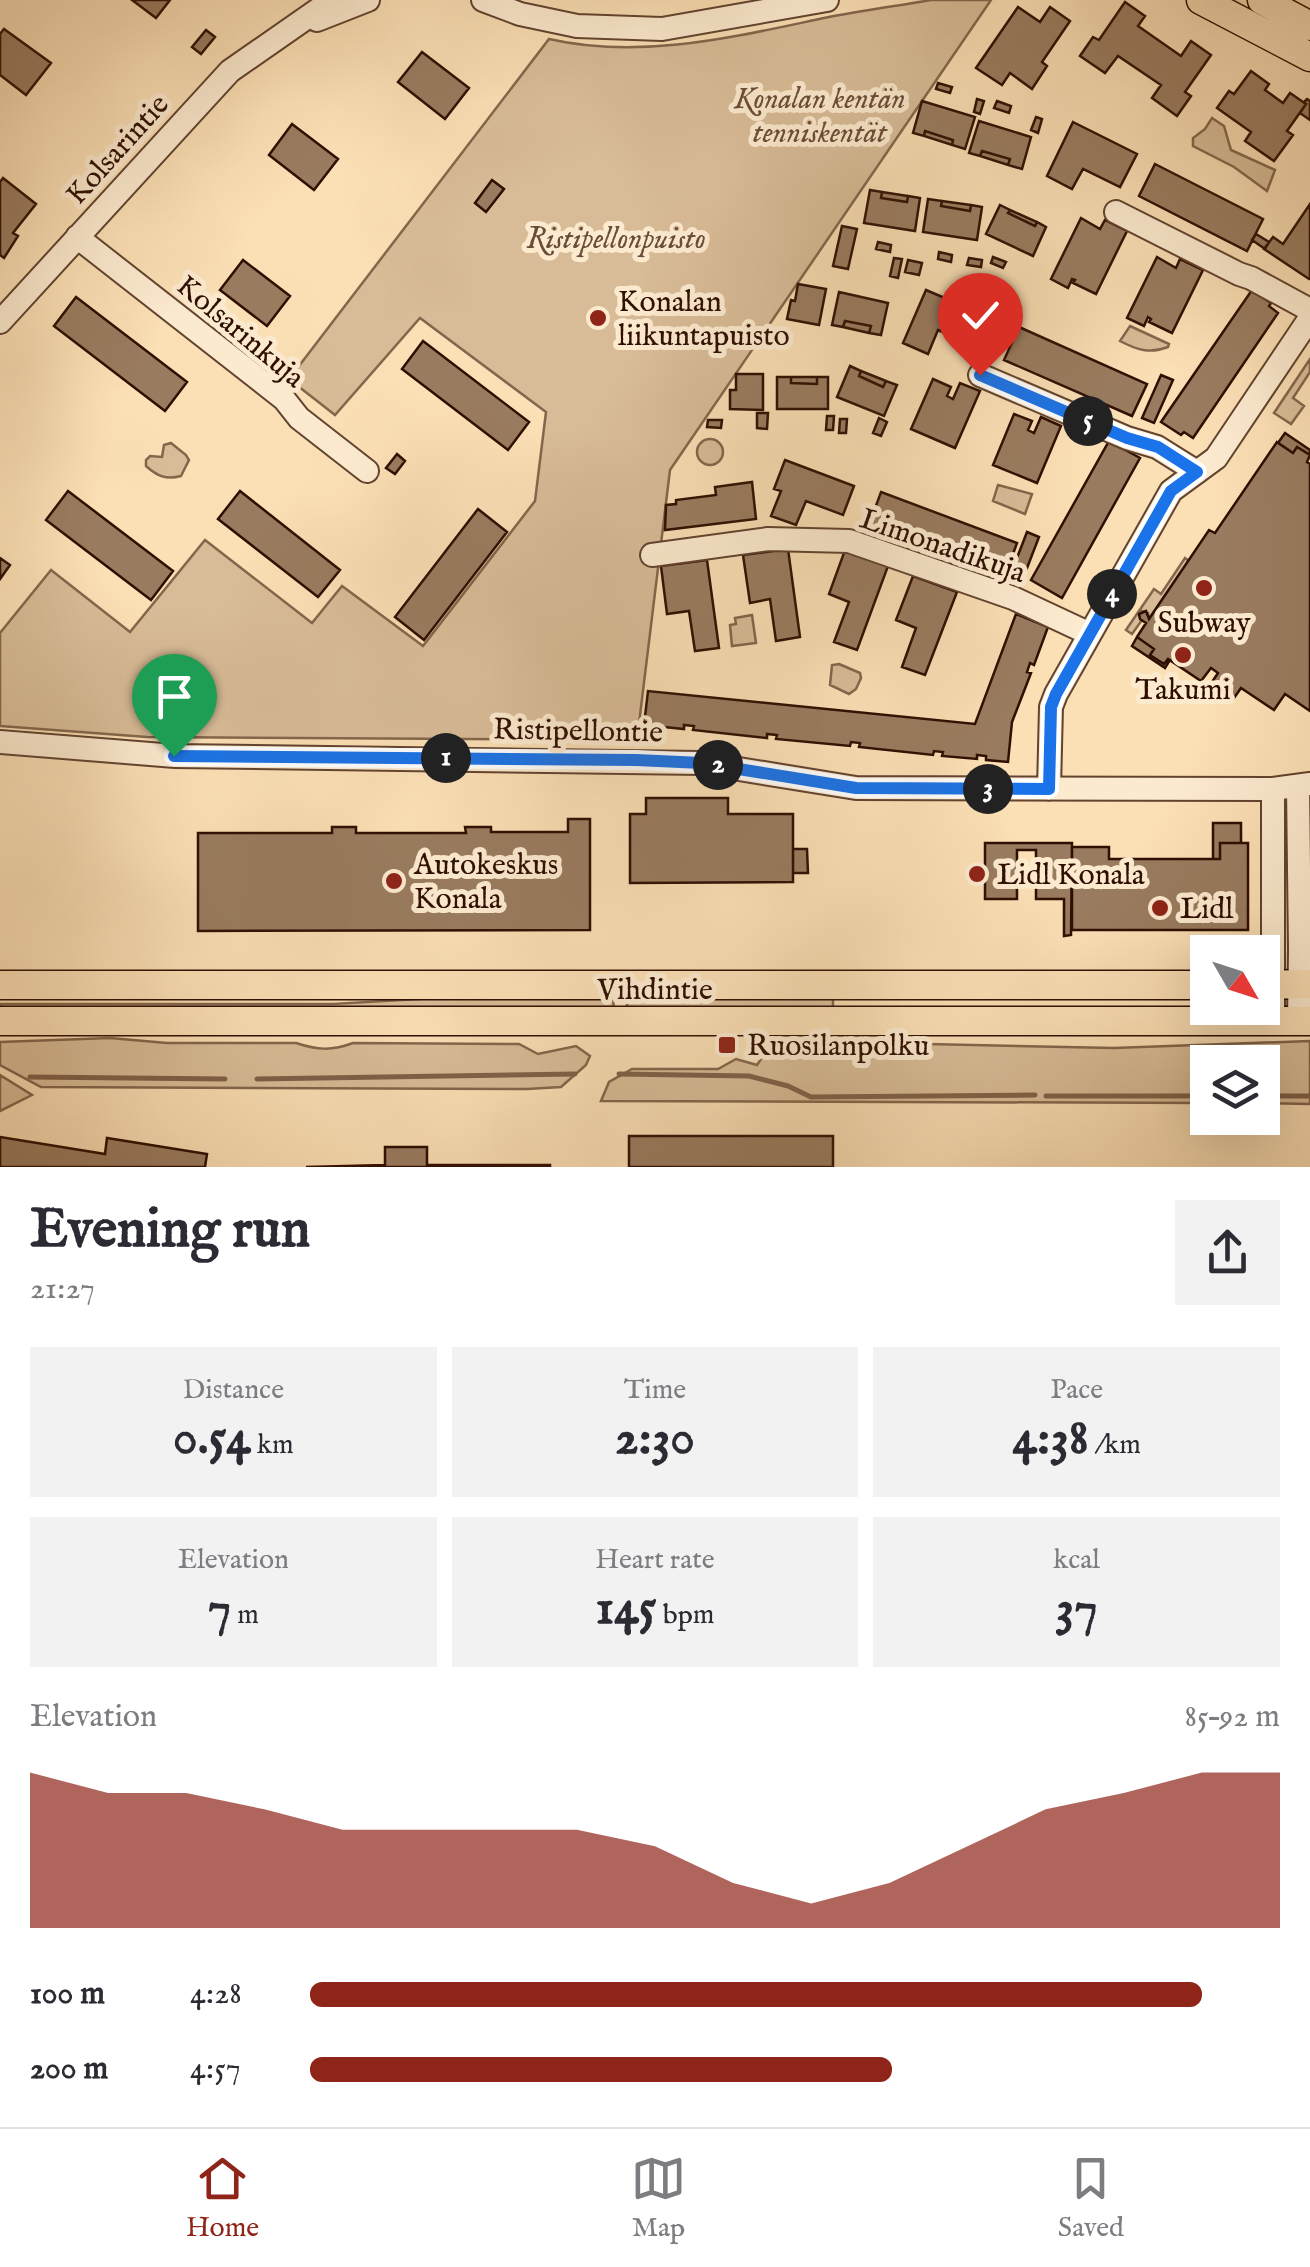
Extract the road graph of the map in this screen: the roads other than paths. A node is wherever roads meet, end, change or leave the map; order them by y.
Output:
1 (332, 0) edge
2 (368, 0) edge
3 (483, 0) edge
4 (827, 0) edge
5 (1201, 0) edge
6 (1262, 0) edge
7 (1301, 26) edge
8 (290, 31) junction
9 (1310, 57) edge
10 (1116, 212) dead end
11 (77, 237) junction
12 (1310, 314) edge
13 (0, 322) edge
14 (980, 375) dead end
15 (367, 472) dead end
16 (1197, 472) junction
17 (652, 555) dead end
18 (1090, 634) junction
19 (0, 742) edge
20 (1304, 785) edge
21 (1049, 789) junction
22 (1273, 789) junction
23 (1190, 984) edge
24 (1286, 984) edge
25 (0, 985) edge
26 (0, 1021) edge
27 (1294, 1021) edge

1 - 8 street, Kolsarintie
2 - 8 street, Kolsarintie
3 - 4 street
5 - 7 main road
6 - 7 main road
7 - 9 main road
8 - 11 street, Kolsarintie
10 - 12 street
11 - 13 street, Kolsarintie
11 - 15 street, Kolsarinkuja
12 - 16 street
14 - 16 street
16 - 18 street
17 - 18 street, Limonadikuja
18 - 21 street
19 - 21 street, Ristipellontie
20 - 22 street, Ristipellontie
20 - 24 street, Ristipellontie
21 - 22 street, Ristipellontie
22 - 24 street, Ristipellontie
23 - 25 main road, Vihdintie
24 - 27 street, Ristipellontie
26 - 27 main road, Vihdintie

